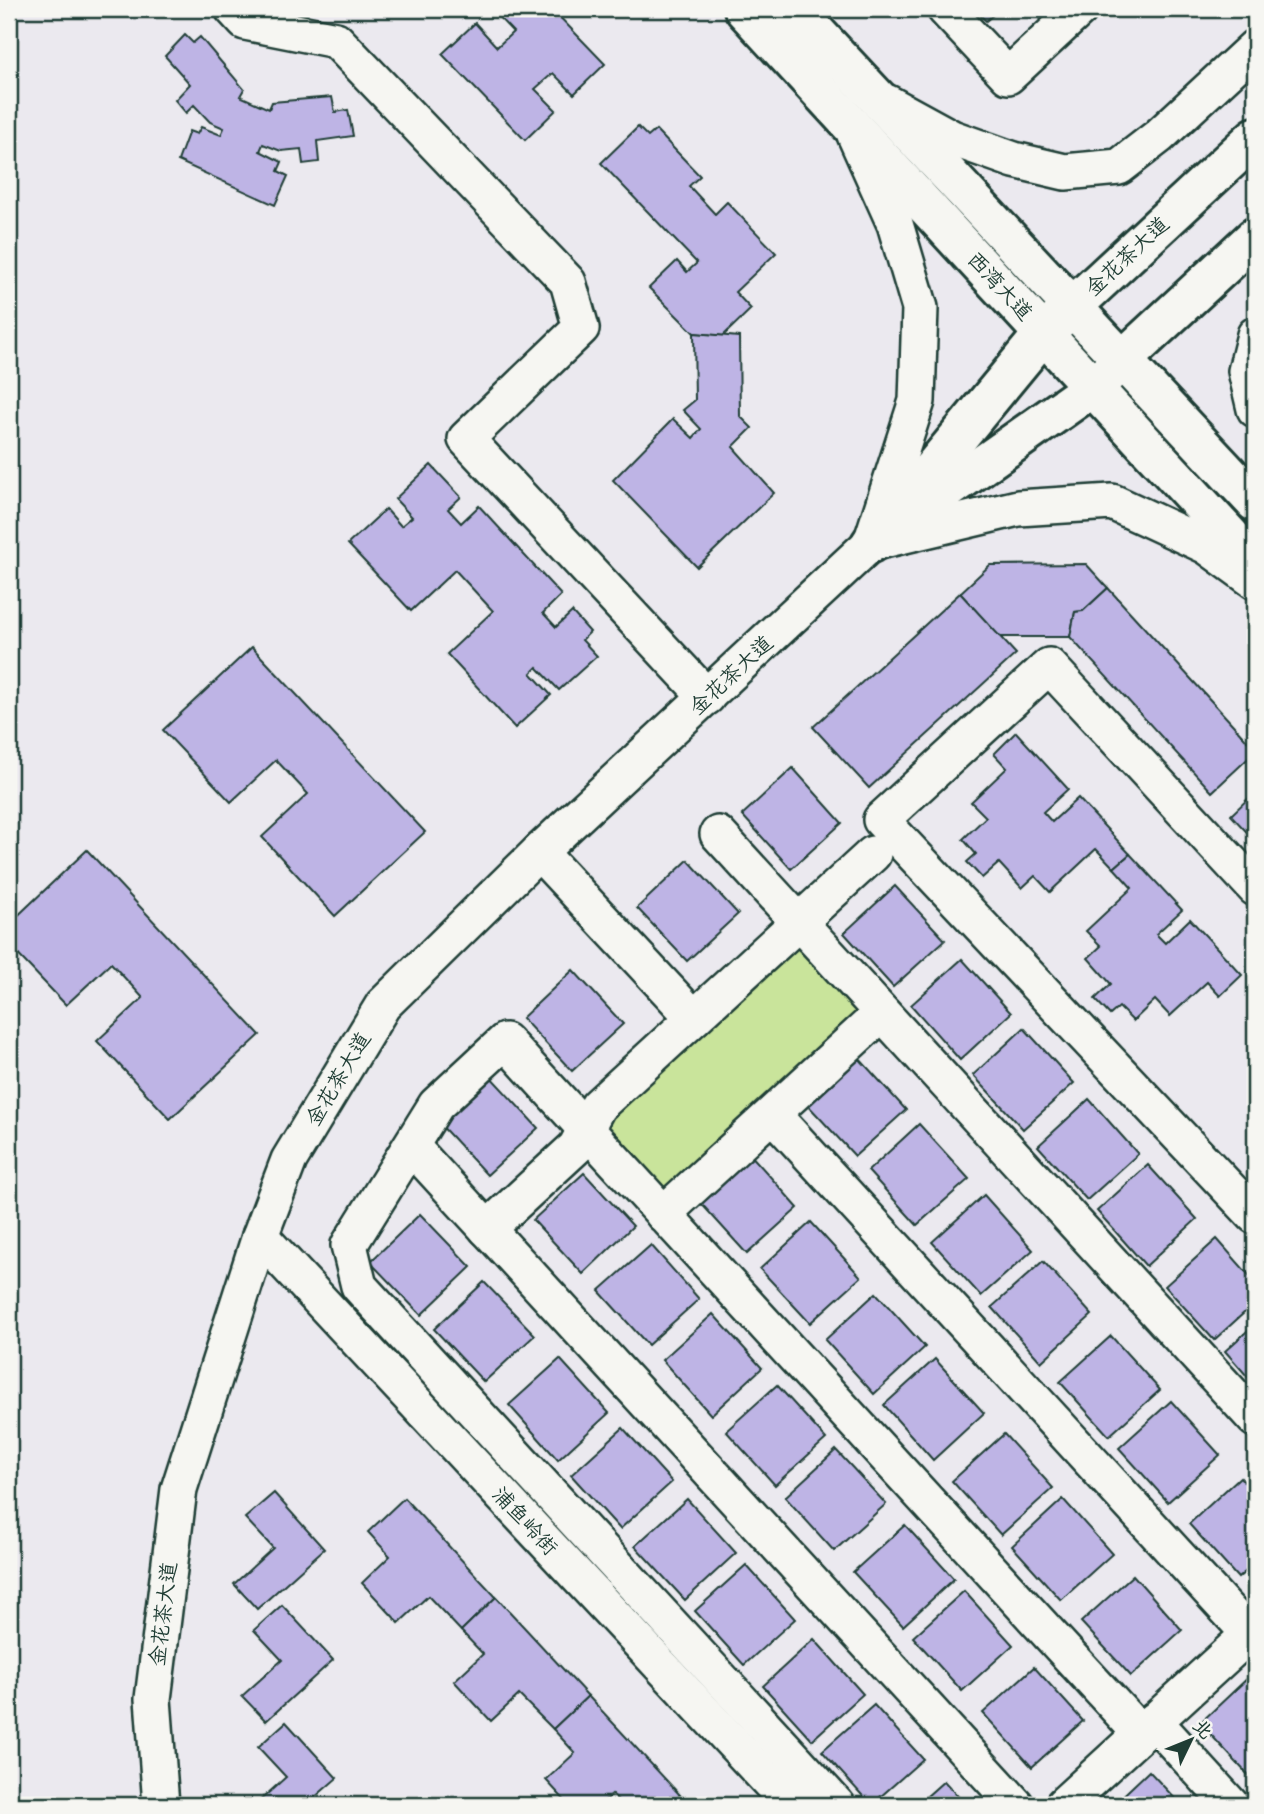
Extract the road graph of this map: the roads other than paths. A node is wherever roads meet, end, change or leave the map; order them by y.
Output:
1 (233, 9) edge
2 (744, 9) edge
3 (794, 9) edge
4 (946, 9) edge
5 (1080, 9) edge
6 (1255, 47) edge
7 (863, 110) junction
8 (1255, 136) edge
9 (1255, 237) edge
10 (1072, 307) junction
11 (1044, 333) junction
12 (1255, 335) edge
13 (1122, 360) junction
14 (1093, 387) junction
15 (1255, 409) edge
16 (1255, 502) edge
17 (871, 543) junction
18 (1255, 563) edge
19 (1255, 581) edge
20 (707, 697) junction
21 (718, 834) dead end
22 (539, 852) junction
23 (873, 854) dead end
24 (1255, 888) edge
25 (799, 922) junction
26 (882, 1013) junction
27 (694, 1018) junction
28 (773, 1115) junction
29 (587, 1129) junction
30 (412, 1147) junction
31 (663, 1214) junction
32 (1255, 1216) edge
33 (487, 1229) junction
34 (260, 1236) junction
35 (1255, 1419) edge
36 (1253, 1634) edge
37 (1148, 1728) junction
38 (161, 1805) edge
39 (791, 1805) edge
40 (837, 1805) edge
41 (1016, 1805) edge
42 (1063, 1805) edge
43 (1231, 1805) edge

1 - 20 street
2 - 7 main road, 西湾大道
3 - 7 main road, 西湾大道
4 - 5 street
6 - 7 street
7 - 10 main road, 西湾大道
7 - 11 main road, 西湾大道
7 - 17 street
8 - 10 main road, 金花茶大道
9 - 13 main road, 金花茶大道
10 - 11 main road, 金花茶大道
10 - 13 main road, 西湾大道
11 - 14 main road, 西湾大道
11 - 17 main road, 金花茶大道
12 - 15 street
13 - 14 main road, 金花茶大道
13 - 16 main road, 西湾大道
14 - 17 main road, 金花茶大道
14 - 18 main road, 西湾大道
17 - 19 street
17 - 20 street, 金花茶大道
20 - 22 street, 金花茶大道
21 - 25 street
22 - 27 street
22 - 34 street, 金花茶大道
23 - 25 street
24 - 32 street
25 - 26 street
25 - 27 street
26 - 28 street
26 - 35 street
27 - 29 street
28 - 31 street
28 - 36 street
29 - 30 street
29 - 31 street
29 - 33 street
30 - 33 street
30 - 40 street
31 - 37 street
33 - 41 street
34 - 38 street, 金花茶大道
34 - 39 street, 浦鱼岭街
36 - 37 street
37 - 42 street
37 - 43 street

